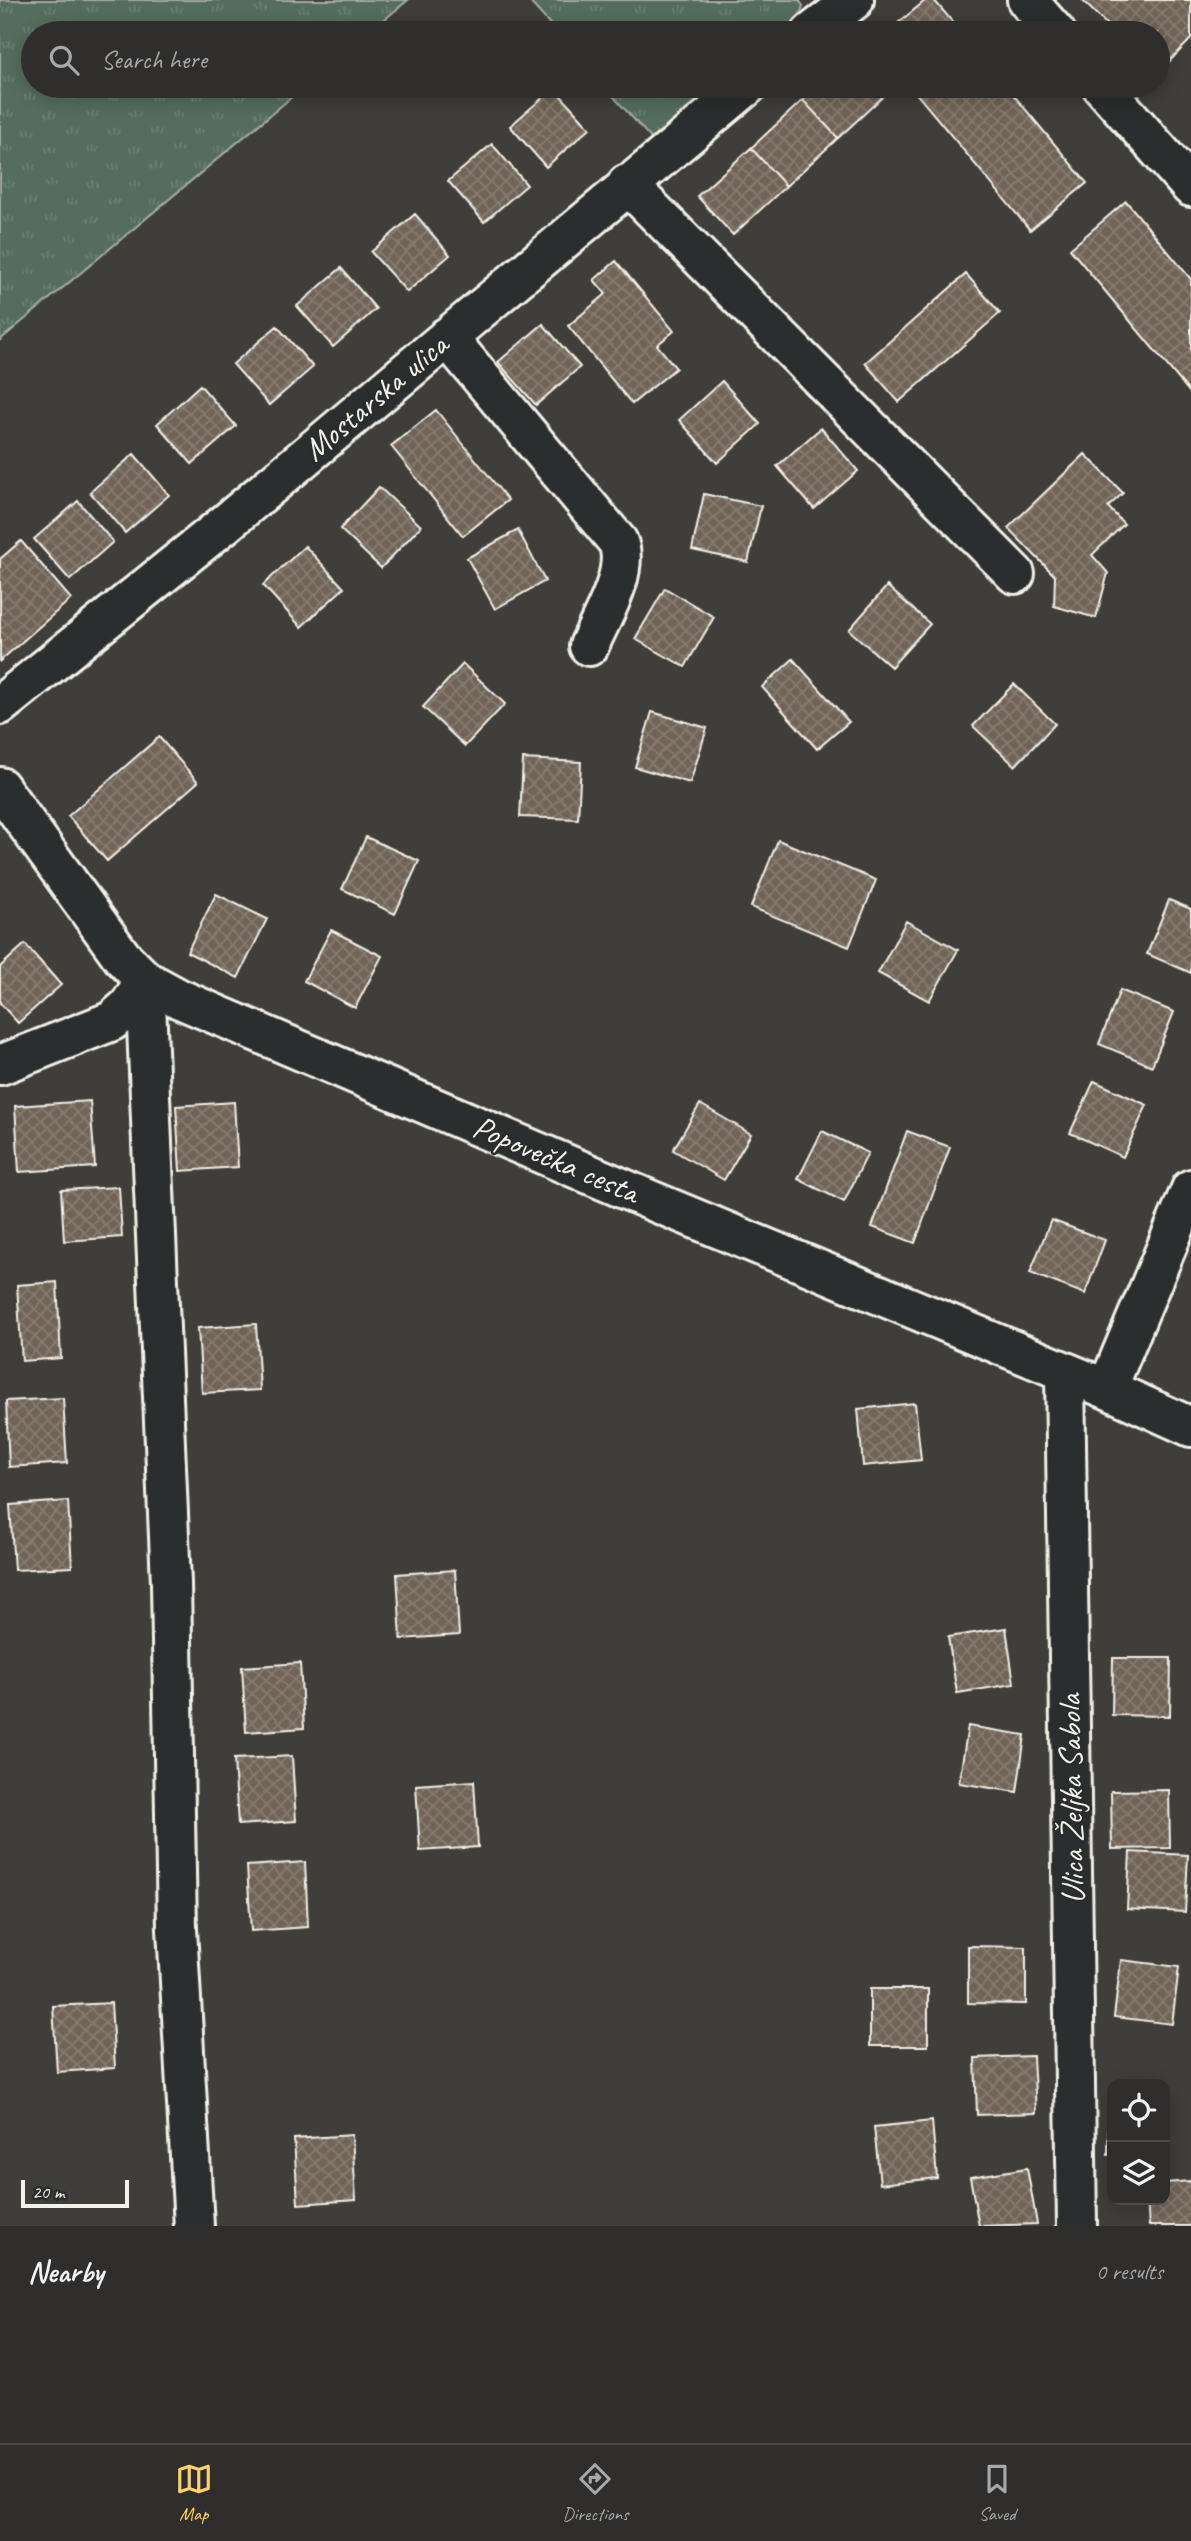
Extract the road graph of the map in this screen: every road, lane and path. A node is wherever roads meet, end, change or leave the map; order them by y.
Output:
1 (1027, 0) edge
2 (1045, 21) edge
3 (732, 98) edge
4 (1113, 98) edge
5 (628, 184) junction
6 (1191, 187) edge
7 (447, 337) junction
8 (1015, 574) dead end
9 (589, 646) dead end
10 (0, 705) edge
11 (0, 787) edge
12 (145, 980) junction
13 (0, 1065) edge
14 (1191, 1189) edge
15 (1065, 1373) junction
16 (1107, 1390) junction
17 (1191, 1427) edge
18 (194, 2226) edge
19 (1077, 2226) edge

1 - 2 street
3 - 5 street, Mostarska ulica
4 - 6 street
5 - 7 street, Mostarska ulica
5 - 8 street
7 - 9 street
7 - 10 street, Mostarska ulica
11 - 12 street, Popovečka cesta
12 - 13 street
12 - 15 street, Popovečka cesta
12 - 18 street
14 - 16 street
15 - 16 street, Popovečka cesta
15 - 19 street, Ulica Željka Sabola
16 - 17 street, Popovečka cesta

